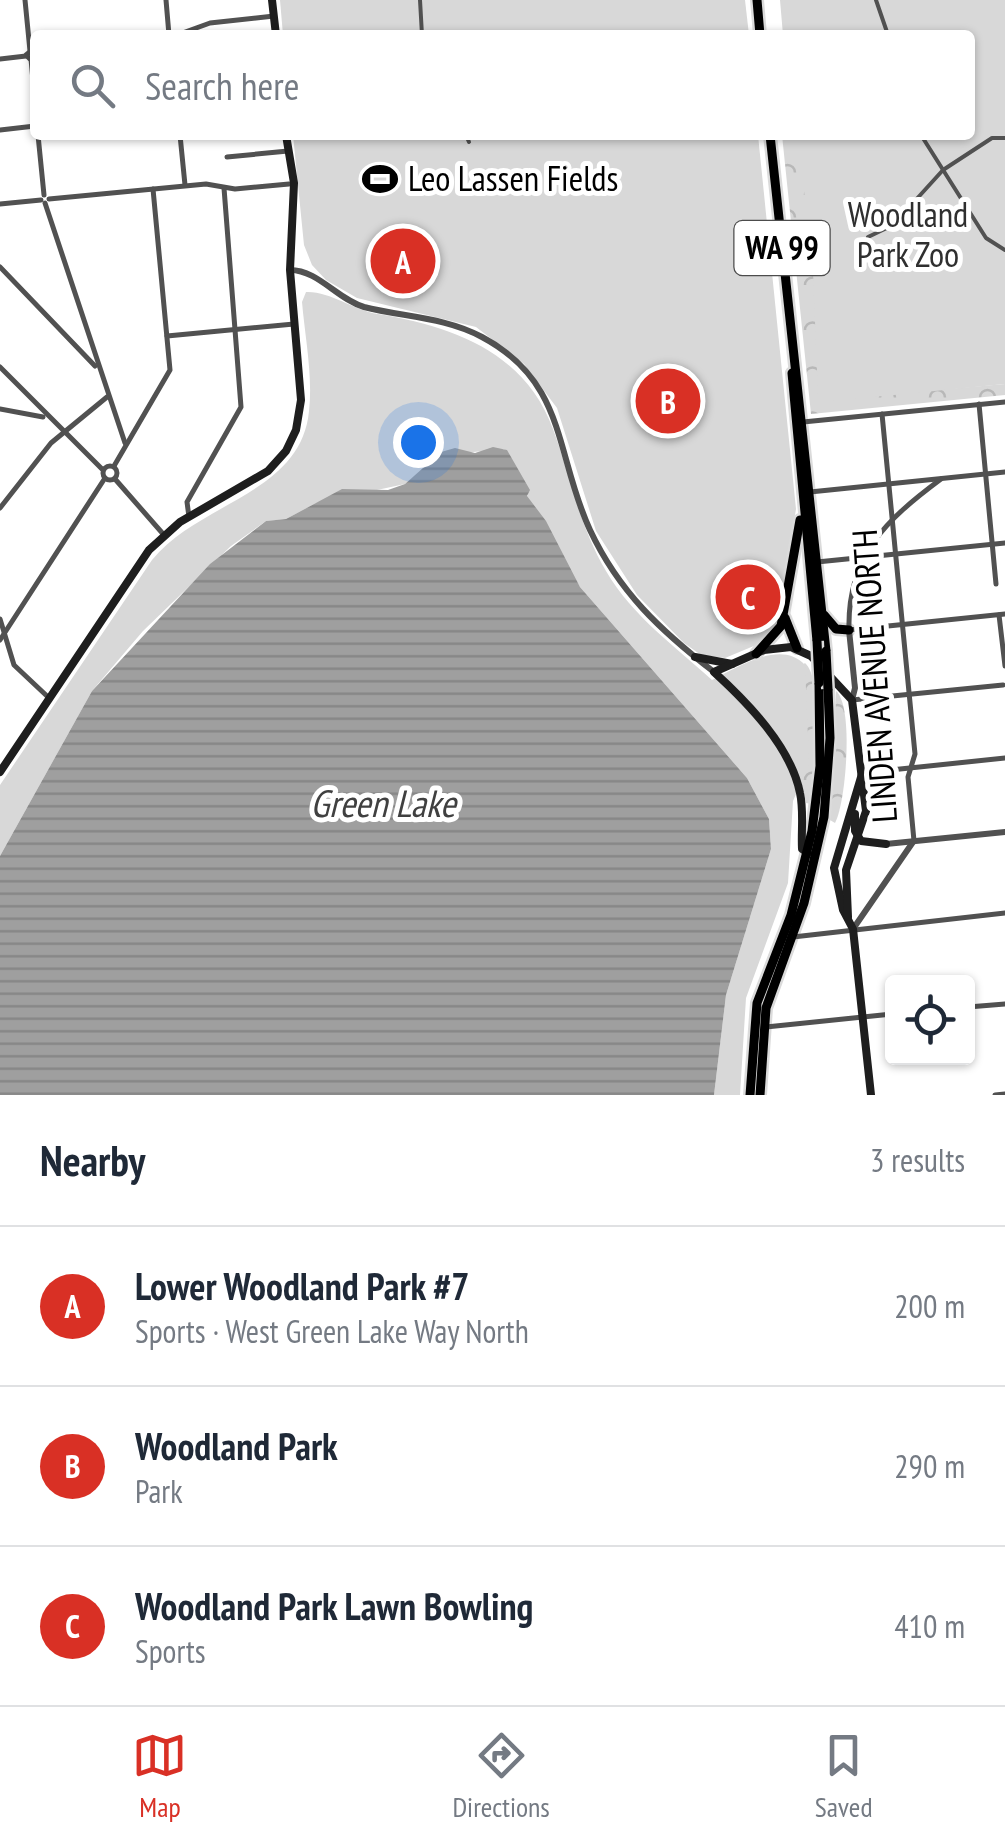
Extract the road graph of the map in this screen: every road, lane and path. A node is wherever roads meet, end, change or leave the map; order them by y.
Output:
1 (25, 0) edge
2 (166, 0) edge
3 (272, 0) edge
4 (420, 0) edge
5 (757, 0) edge
6 (876, 0) edge
7 (274, 16) junction
8 (169, 30) edge
9 (191, 30) edge
10 (275, 30) edge
11 (422, 30) edge
12 (760, 30) edge
13 (886, 30) edge
14 (29, 55) junction
15 (0, 58) edge
16 (30, 63) edge
17 (30, 127) edge
18 (0, 130) edge
19 (1005, 138) edge
20 (39, 140) edge
21 (180, 140) edge
22 (287, 140) edge
23 (771, 140) edge
24 (924, 140) edge
25 (288, 151) junction
26 (227, 157) dead end
27 (943, 170) junction
28 (290, 179) junction
29 (185, 186) junction
30 (224, 188) junction
31 (153, 189) junction
32 (45, 199) junction
33 (0, 204) edge
34 (868, 237) dead end
35 (1005, 250) edge
36 (0, 267) edge
37 (290, 270) junction
38 (294, 324) junction
39 (237, 329) junction
40 (167, 336) junction
41 (793, 360) junction
42 (0, 367) edge
43 (97, 368) junction
44 (107, 397) junction
45 (1005, 402) edge
46 (979, 404) junction
47 (0, 409) edge
48 (882, 414) junction
49 (46, 417) junction
50 (803, 422) junction
51 (64, 430) junction
52 (125, 443) junction
53 (114, 466) junction
54 (104, 470) junction
55 (1005, 472) edge
56 (986, 474) junction
57 (105, 478) junction
58 (115, 479) junction
59 (941, 479) junction
60 (889, 484) junction
61 (810, 492) junction
62 (802, 502) junction
63 (0, 508) edge
64 (892, 516) junction
65 (189, 517) junction
66 (164, 535) junction
67 (1005, 543) edge
68 (992, 544) junction
69 (896, 554) junction
70 (864, 558) junction
71 (818, 562) junction
72 (996, 584) dead end
73 (822, 612) junction
74 (1002, 614) edge
75 (784, 615) junction
76 (0, 619) edge
77 (902, 625) junction
78 (849, 630) junction
79 (2, 638) edge
80 (797, 648) junction
81 (756, 654) junction
82 (695, 657) junction
83 (736, 664) junction
84 (1005, 666) edge
85 (714, 672) junction
86 (1004, 684) edge
87 (824, 686) junction
88 (909, 695) junction
89 (48, 697) junction
90 (852, 700) junction
91 (1005, 758) edge
92 (911, 768) junction
93 (0, 772) edge
94 (862, 773) junction
95 (857, 800) junction
96 (866, 810) junction
97 (1005, 832) edge
98 (858, 838) junction
99 (914, 841) junction
100 (886, 844) junction
101 (808, 853) junction
102 (846, 875) junction
103 (835, 878) junction
104 (1005, 913) edge
105 (848, 916) junction
106 (853, 929) junction
107 (793, 937) junction
108 (1005, 1004) edge
109 (975, 1006) edge
110 (885, 1015) edge
111 (862, 1017) junction
112 (762, 1027) junction
113 (1005, 1094) edge
114 (750, 1095) edge
115 (760, 1095) edge
116 (871, 1095) edge
117 (995, 1095) edge

1 - 14 street
2 - 8 street
3 - 7 main road
4 - 11 street
5 - 12 highway
6 - 13 street
7 - 9 street
7 - 10 main road
14 - 15 street
14 - 16 street
17 - 18 street
19 - 27 street
20 - 32 street
21 - 29 street
22 - 25 main road
23 - 41 highway, WA 99
24 - 27 street
25 - 26 street
25 - 28 main road
27 - 34 street
27 - 35 street
28 - 30 street
28 - 37 main road
29 - 30 street
29 - 31 street
30 - 39 street
31 - 32 street
31 - 40 street
32 - 33 street
32 - 43 street
36 - 43 street
37 - 38 main road
37 - 82 street
38 - 39 street
38 - 65 main road
39 - 40 street
39 - 65 street
40 - 52 street
41 - 50 highway, WA 99
41 - 62 highway, WA 99
42 - 49 street
43 - 44 street
44 - 51 street
44 - 52 street
45 - 46 street
46 - 48 street
46 - 56 street
47 - 49 street
48 - 50 street
48 - 60 street, LINDEN AVENUE NORTH
49 - 51 street
50 - 61 highway, WA 99
51 - 54 street
51 - 63 street
52 - 53 street
53 - 54 street
53 - 58 street
54 - 57 street
55 - 56 street
56 - 59 street
56 - 68 street
57 - 58 street
57 - 79 street
58 - 66 street
59 - 60 street
59 - 64 street
60 - 61 street
60 - 64 street, LINDEN AVENUE NORTH
61 - 71 highway, WA 99
62 - 75 highway
62 - 87 highway, WA 99, bridge
64 - 69 street, LINDEN AVENUE NORTH
64 - 70 street
65 - 66 main road
66 - 89 main road
67 - 68 street
68 - 69 street
68 - 72 street
69 - 70 street
69 - 77 street, LINDEN AVENUE NORTH
70 - 71 street
70 - 78 street
71 - 73 highway, WA 99
73 - 78 highway
73 - 87 highway, WA 99, bridge
74 - 77 street
74 - 84 street
75 - 80 highway
75 - 81 highway
76 - 79 street
77 - 78 street
77 - 88 street, LINDEN AVENUE NORTH
78 - 90 street
79 - 89 street
80 - 81 main road
80 - 90 main road
81 - 83 main road
82 - 83 main road
82 - 85 street
83 - 85 main road
85 - 101 main road
86 - 88 street
87 - 101 highway, WA 99
87 - 107 highway, WA 99
88 - 90 street
88 - 92 street, LINDEN AVENUE NORTH
89 - 93 main road
90 - 94 main road
91 - 92 street
92 - 94 street
92 - 99 street, LINDEN AVENUE NORTH
94 - 95 main road
94 - 96 main road
95 - 98 main road
95 - 103 main road
96 - 98 main road
96 - 100 main road
97 - 99 street
98 - 100 main road
98 - 102 main road
99 - 100 street
99 - 106 street, LINDEN AVENUE NORTH
101 - 114 highway, WA 99
102 - 103 main road
102 - 105 main road
103 - 105 main road
104 - 106 street
105 - 106 main road
106 - 107 street
106 - 111 main road
107 - 112 highway, WA 99
108 - 109 street
110 - 111 street
111 - 112 street
111 - 116 main road
112 - 115 highway, WA 99
113 - 117 street

